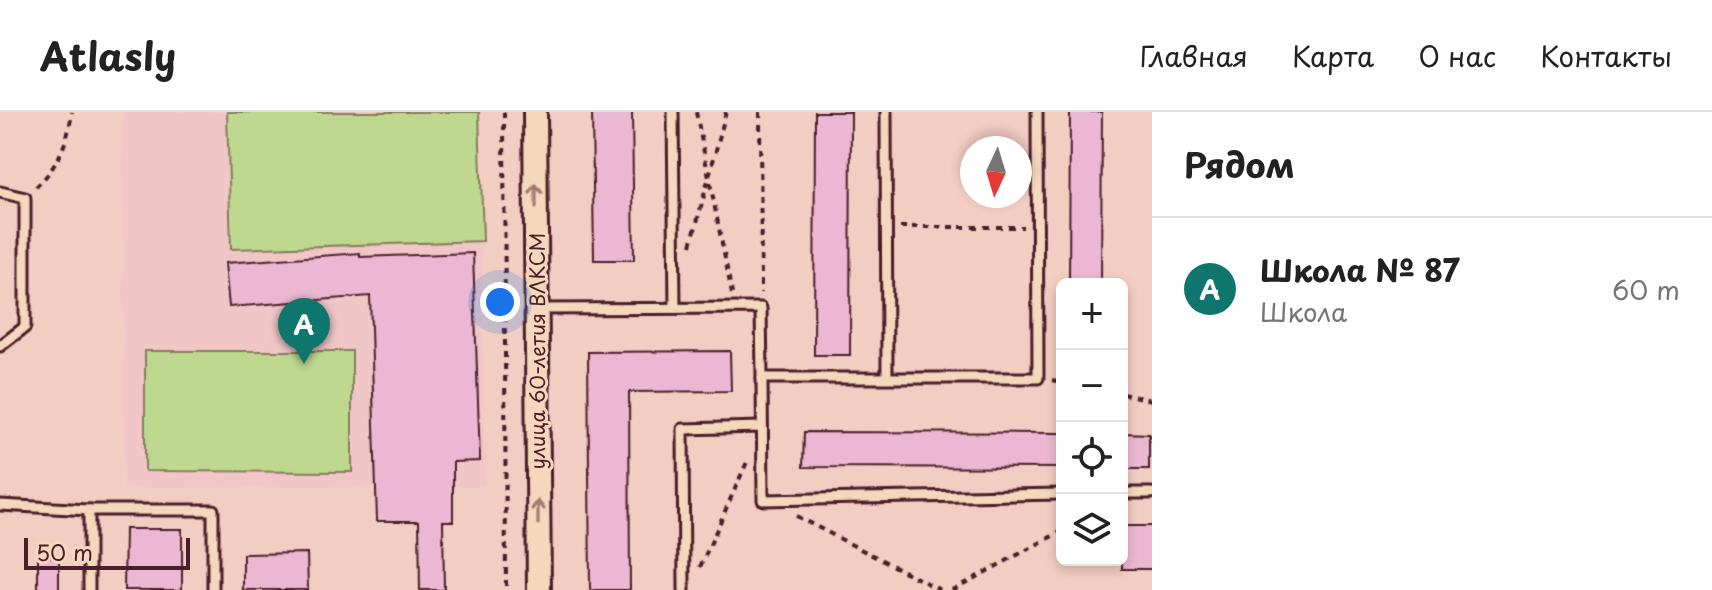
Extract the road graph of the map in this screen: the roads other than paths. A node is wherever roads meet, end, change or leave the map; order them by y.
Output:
1 (535, 112) edge
2 (673, 112) edge
3 (886, 112) edge
4 (1037, 112) edge
5 (0, 192) edge
6 (675, 308) junction
7 (537, 309) junction
8 (0, 346) edge
9 (887, 377) junction
10 (762, 378) junction
11 (762, 427) junction
12 (1128, 493) edge
13 (1152, 493) edge
14 (1056, 494) edge
15 (0, 505) edge
16 (89, 510) junction
17 (89, 590) edge
18 (213, 590) edge
19 (539, 590) edge
20 (684, 590) edge

7 -> 1 street, улица 60-летия ВЛКСМ
2 - 6 lane
3 - 9 lane
4 - 9 lane
5 - 8 lane
6 - 7 lane
6 - 10 lane
19 -> 7 street, улица 60-летия ВЛКСМ
9 - 10 lane
10 - 11 lane
11 - 14 lane
11 - 20 lane
12 - 13 lane
15 - 16 lane
16 - 17 lane
16 - 18 lane

